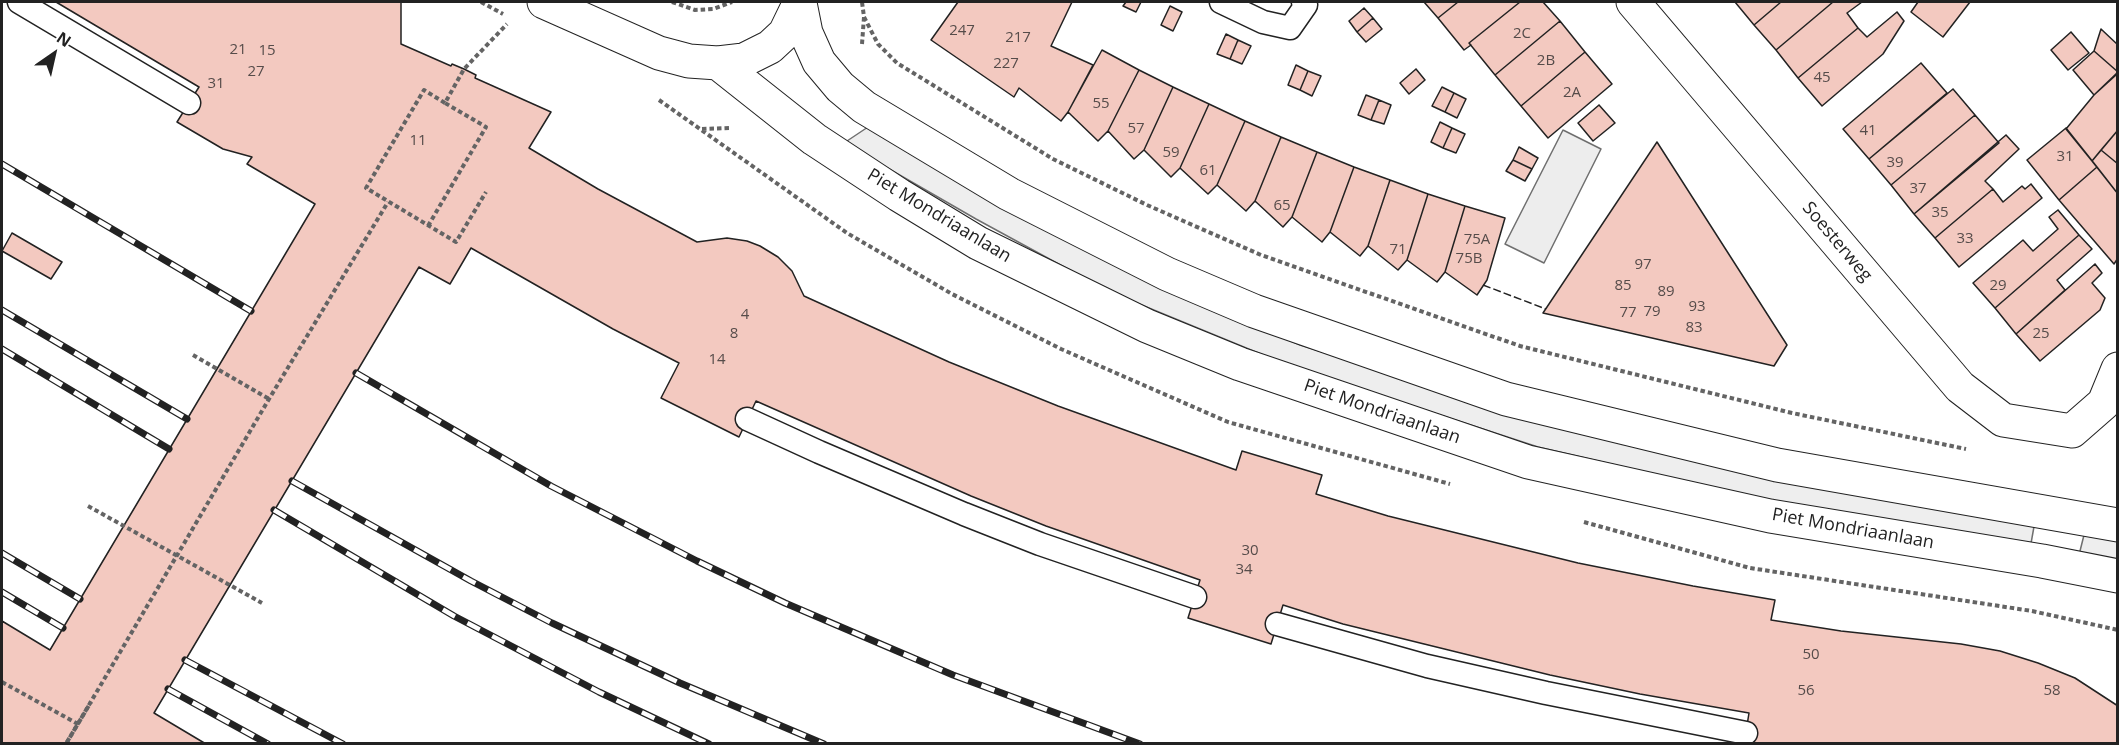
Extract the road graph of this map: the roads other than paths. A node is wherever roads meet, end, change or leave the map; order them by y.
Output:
1 (18, 2) edge
2 (544, 2) edge
3 (800, 2) edge
4 (1221, 2) edge
5 (1303, 2) edge
6 (1633, 2) edge
7 (718, 63) junction
8 (189, 103) dead end
9 (2118, 369) edge
10 (747, 419) dead end
11 (2118, 525) edge
12 (2118, 576) edge
13 (1195, 597) dead end
14 (1277, 624) dead end
15 (1746, 733) dead end

1 - 8 lane
2 - 7 street
3 - 7 street
3 - 11 street
4 - 5 lane
6 - 9 street, Soesterweg
7 - 12 street, Piet Mondriaanlaan
10 - 13 lane
14 - 15 lane

